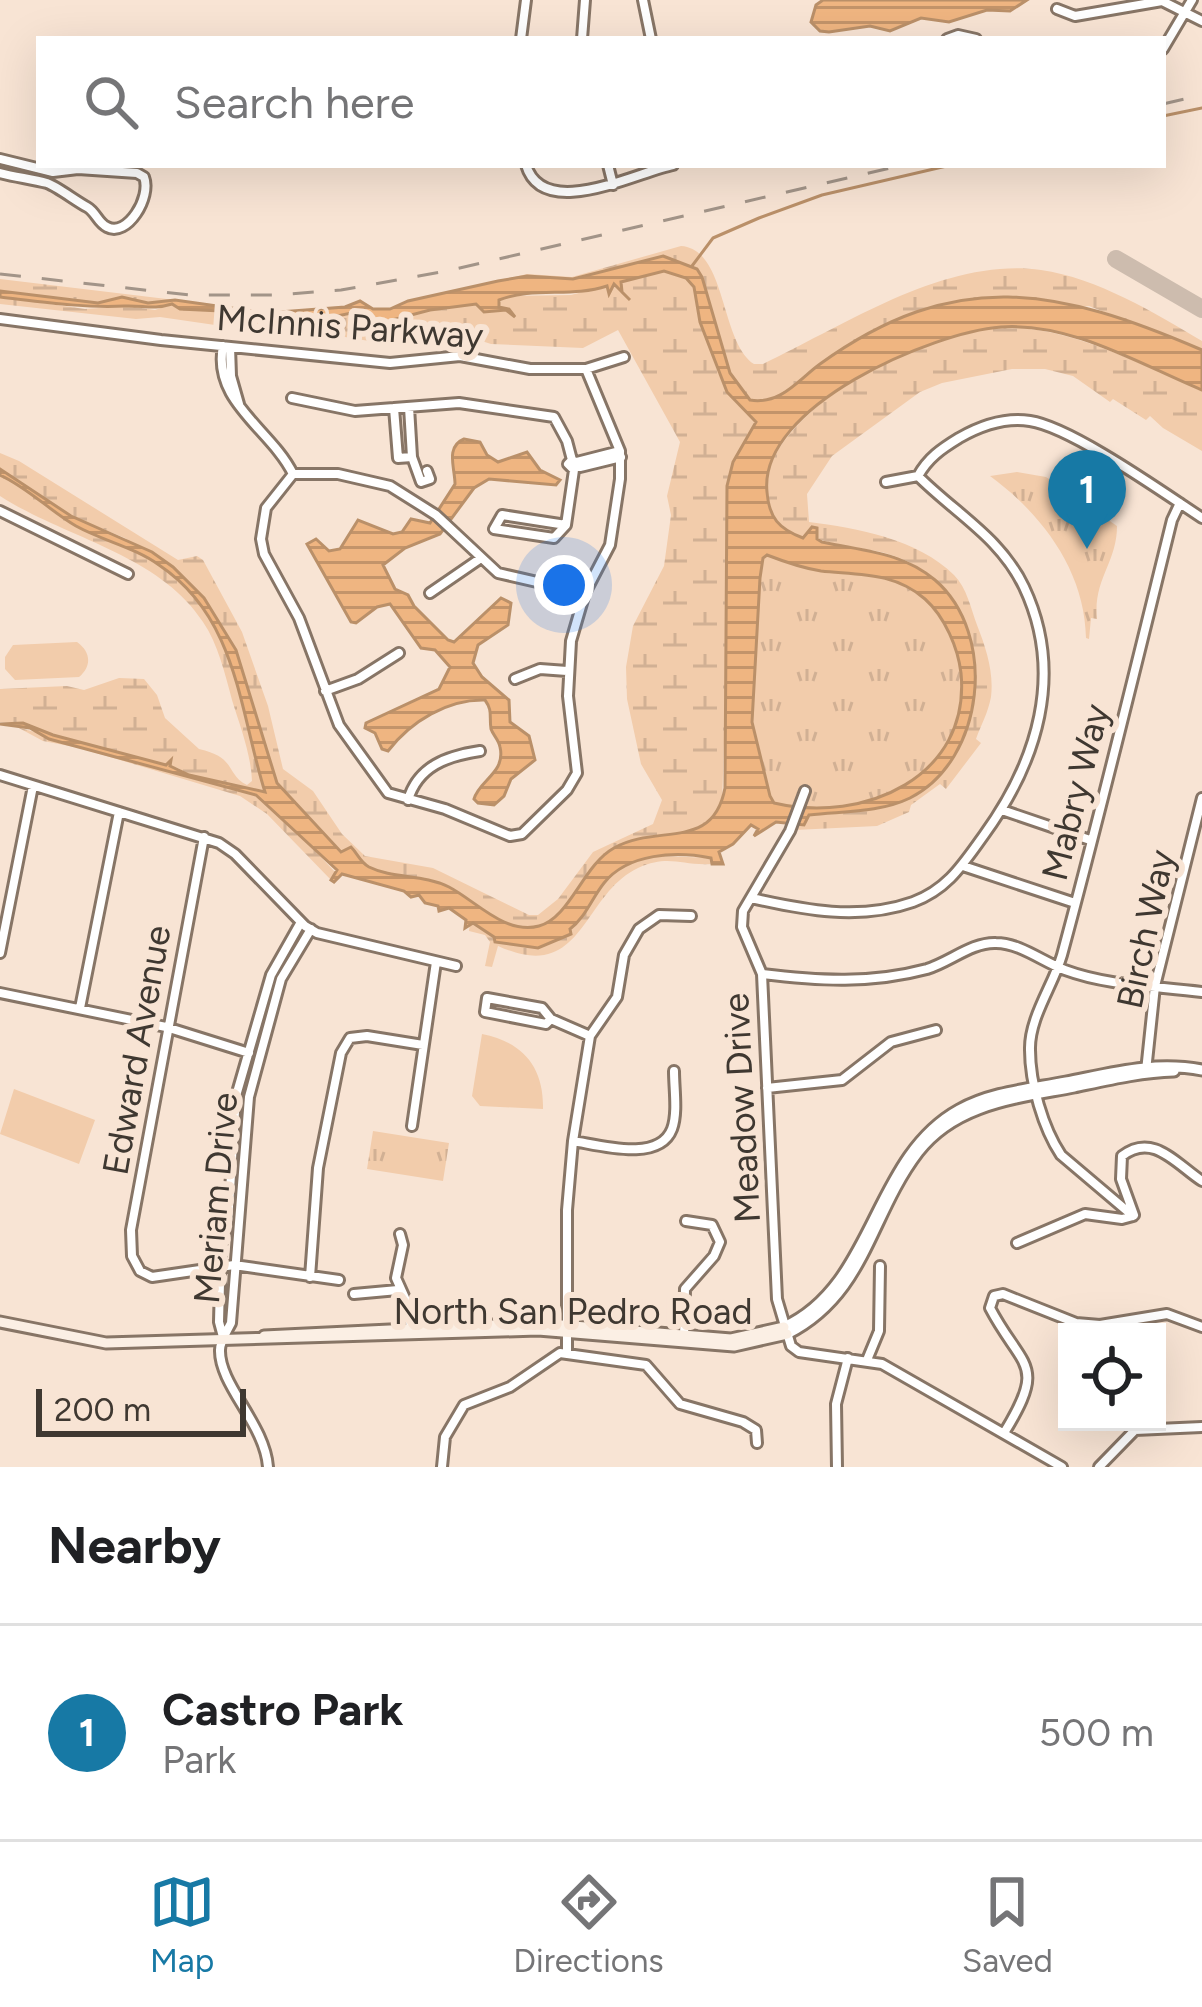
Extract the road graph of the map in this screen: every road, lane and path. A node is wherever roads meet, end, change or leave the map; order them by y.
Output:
1 (526, 0) edge
2 (585, 0) edge
3 (643, 0) edge
4 (1192, 0) edge
5 (1139, 1) edge
6 (1057, 9) dead end
7 (1185, 12) junction
8 (1202, 21) edge
9 (521, 36) edge
10 (582, 36) edge
11 (650, 36) edge
12 (1166, 44) edge
13 (0, 159) edge
14 (36, 168) edge
15 (37, 168) edge
16 (527, 168) edge
17 (609, 168) edge
18 (661, 168) edge
19 (0, 173) edge
20 (613, 184) junction
21 (0, 319) edge
22 (226, 347) junction
23 (624, 357) dead end
24 (586, 369) junction
25 (292, 398) dead end
26 (409, 407) junction
27 (394, 408) junction
28 (620, 454) junction
29 (412, 457) junction
30 (575, 465) junction
31 (293, 474) junction
32 (918, 476) junction
33 (886, 482) dead end
34 (411, 498) junction
35 (1180, 503) junction
36 (0, 511) edge
37 (1202, 518) edge
38 (566, 525) junction
39 (481, 558) junction
40 (128, 574) dead end
41 (430, 593) dead end
42 (584, 593) junction
43 (399, 653) dead end
44 (567, 671) junction
45 (515, 679) dead end
46 (326, 692) junction
47 (480, 751) dead end
48 (0, 776) edge
49 (33, 786) junction
50 (805, 791) dead end
51 (1202, 798) edge
52 (408, 800) junction
53 (1003, 810) junction
54 (119, 812) junction
55 (204, 837) junction
56 (1090, 840) junction
57 (963, 866) junction
58 (751, 898) junction
59 (1075, 903) junction
60 (691, 916) dead end
61 (301, 922) junction
62 (311, 929) junction
63 (0, 953) edge
64 (436, 962) junction
65 (456, 966) dead end
66 (1058, 967) junction
67 (761, 974) junction
68 (1155, 986) junction
69 (1202, 992) edge
70 (0, 993) edge
71 (80, 1007) junction
72 (551, 1019) junction
73 (166, 1028) junction
74 (936, 1030) dead end
75 (590, 1036) junction
76 (423, 1045) junction
77 (253, 1054) junction
78 (1146, 1070) junction
79 (674, 1071) dead end
80 (1202, 1073) edge
81 (766, 1088) junction
82 (1037, 1091) junction
83 (412, 1126) dead end
84 (573, 1141) junction
85 (1202, 1181) edge
86 (1133, 1216) junction
87 (686, 1221) dead end
88 (400, 1234) dead end
89 (1017, 1244) dead end
90 (234, 1264) junction
91 (880, 1266) dead end
92 (220, 1267) junction
93 (310, 1277) junction
94 (339, 1280) dead end
95 (398, 1290) junction
96 (354, 1294) dead end
97 (0, 1322) edge
98 (1202, 1327) edge
99 (568, 1328) junction
100 (785, 1330) junction
101 (410, 1331) junction
102 (684, 1338) junction
103 (223, 1339) junction
104 (567, 1353) junction
105 (848, 1358) junction
106 (867, 1360) junction
107 (1202, 1427) edge
108 (1004, 1433) junction
109 (758, 1443) dead end
110 (268, 1467) edge
111 (442, 1467) edge
112 (837, 1467) edge
113 (1062, 1467) edge
114 (1099, 1467) edge

1 - 9 street
2 - 10 street
3 - 11 street
4 - 7 street
5 - 6 street
5 - 7 street
7 - 8 street
7 - 12 street
13 - 14 street
15 - 19 street
16 - 20 street
17 - 20 street
18 - 20 street
21 - 22 street, McInnis Parkway
22 - 24 street, McInnis Parkway
22 - 31 street
23 - 24 street, McInnis Parkway
24 - 28 street
25 - 27 street
26 - 27 street
26 - 29 street
26 - 30 street
27 - 29 street
28 - 30 street
28 - 42 street
29 - 34 street
30 - 38 street
31 - 34 street
31 - 46 street
32 - 33 street
32 - 35 street
32 - 53 street
34 - 39 street
35 - 37 street
35 - 56 street, Mabry Way
36 - 40 street
38 - 38 street
39 - 41 street
39 - 42 street
42 - 44 street
43 - 46 street
44 - 45 street
44 - 52 street
46 - 52 street
47 - 52 street
48 - 49 street
49 - 54 street
49 - 63 street
50 - 58 street
51 - 68 street, Birch Way
53 - 56 street
53 - 57 street
54 - 55 street
54 - 71 street
55 - 61 street
55 - 73 street, Edward Avenue
56 - 59 street, Mabry Way
57 - 58 street
57 - 59 street
58 - 67 street, Meadow Drive
59 - 66 street, Mabry Way
60 - 75 street
61 - 62 street
61 - 77 street, Meriam Drive
62 - 64 street
62 - 77 street, Meriam Drive
64 - 65 street
64 - 76 street
66 - 67 street
66 - 68 street
66 - 82 street, Mabry Way
67 - 81 street, Meadow Drive
68 - 69 street
68 - 78 street, Birch Way
70 - 71 street
71 - 73 street
72 - 72 street
72 - 75 street
73 - 77 street
73 - 92 street, Edward Avenue
74 - 81 street
75 - 84 street
76 - 83 street
76 - 93 street
77 - 90 street, Meriam Drive
77 - 92 street, Meriam Drive
78 - 80 street, North San Pedro Road
78 - 82 street, North San Pedro Road
79 - 84 street
81 - 100 street, Meadow Drive
82 - 86 street, Mabry Way
82 - 100 street, North San Pedro Road
84 - 99 street
85 - 86 street
86 - 89 street
87 - 102 street
88 - 95 street
90 - 92 street
90 - 93 street
90 - 103 street, Meriam Drive
91 - 106 street
92 - 103 street, Meriam Drive
93 - 94 street
95 - 96 street
95 - 101 street
97 - 103 main road, North San Pedro Road
98 - 108 street
99 - 101 main road, North San Pedro Road
99 - 102 main road, North San Pedro Road
99 - 104 street
100 - 102 main road, North San Pedro Road
100 - 105 street
101 - 103 main road, North San Pedro Road
103 - 110 street
104 - 109 street
104 - 111 street
105 - 106 street
105 - 112 street
106 - 108 street
107 - 114 street
108 - 113 street

